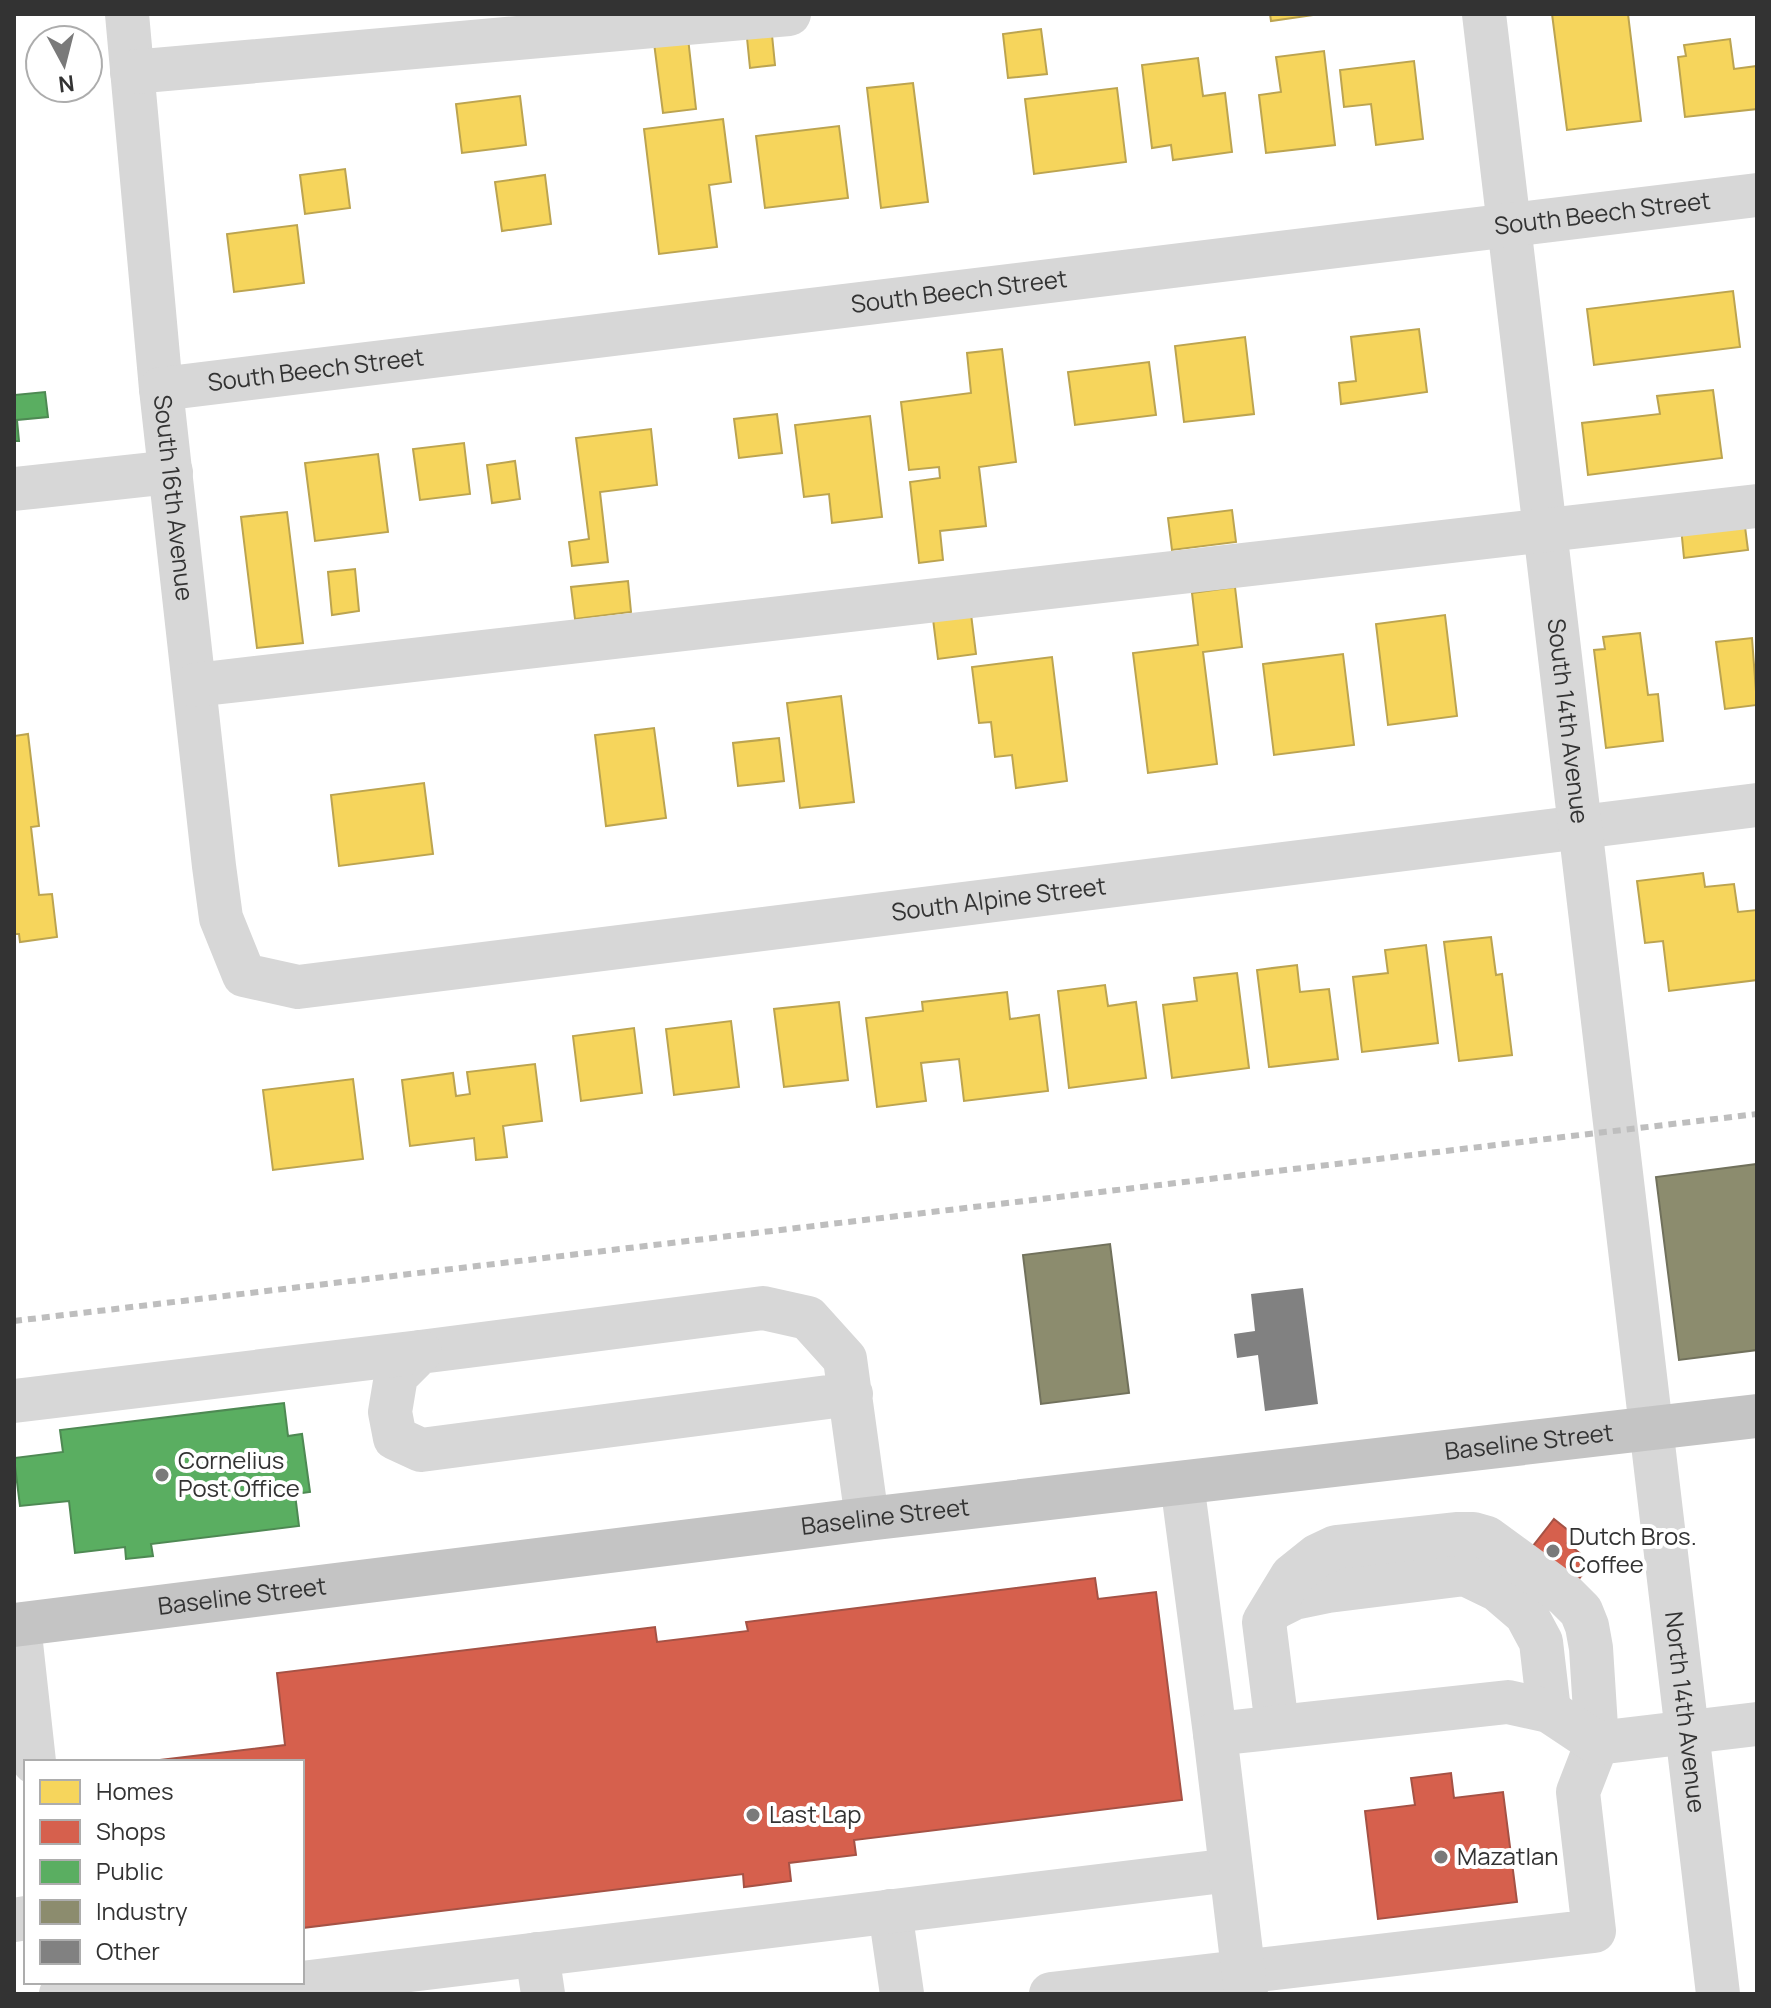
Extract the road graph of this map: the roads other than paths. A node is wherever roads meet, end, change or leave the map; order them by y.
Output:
1 (127, 14) edge
2 (789, 14) edge
3 (1484, 14) edge
4 (132, 72) junction
5 (1757, 195) edge
6 (1509, 224) junction
7 (161, 389) junction
8 (171, 472) junction
9 (14, 489) edge
10 (1757, 506) edge
11 (1545, 529) junction
12 (195, 685) junction
13 (1757, 805) edge
14 (1580, 827) junction
15 (244, 975) joint
16 (420, 1352) junction
17 (851, 1394) junction
18 (14, 1401) edge
19 (1757, 1416) edge
20 (1651, 1429) junction
21 (1182, 1483) junction
22 (867, 1519) junction
23 (1274, 1608) junction
24 (17, 1625) edge
25 (1549, 1711) junction
26 (1757, 1724) edge
27 (1277, 1726) junction
28 (1687, 1733) junction
29 (1215, 1734) junction
30 (1597, 1743) junction
31 (34, 1760) edge
32 (1231, 1870) junction
33 (890, 1911) junction
34 (540, 1974) edge
35 (1245, 1983) edge
36 (61, 1994) edge
37 (180, 1994) edge
38 (212, 1994) edge
39 (902, 1994) edge
40 (1051, 1994) edge
41 (1718, 1994) edge

1 - 4 street, South 16th Avenue
2 - 4 street
3 - 6 street, South 14th Avenue
4 - 7 street, South 16th Avenue
5 - 6 street, South Beech Street
6 - 7 street, South Beech Street
6 - 11 street, South 14th Avenue
7 - 8 street, South 16th Avenue
8 - 9 street
8 - 12 street, South 16th Avenue
10 - 11 street
11 - 12 street
11 - 14 street, South 14th Avenue
12 - 15 street, South 16th Avenue
13 - 14 street, South Alpine Street
14 - 15 street, South Alpine Street
14 - 20 street, South 14th Avenue
16 - 17 street
16 - 17 street
16 - 18 street
17 - 22 street
19 - 20 highway, Baseline Street
20 - 21 highway, Baseline Street
20 - 28 street, North 14th Avenue
21 - 22 highway, Baseline Street
21 - 29 street
22 - 24 highway, Baseline Street
23 - 25 street
23 - 27 street
23 - 30 street
24 - 31 street
25 - 27 street
25 - 30 street
26 - 28 street
27 - 29 street
28 - 30 street
28 - 41 street, North 14th Avenue
29 - 32 street
30 - 35 street
32 - 33 street
32 - 35 street
33 - 34 street
33 - 39 street
34 - 38 street
35 - 40 street
36 - 37 street

